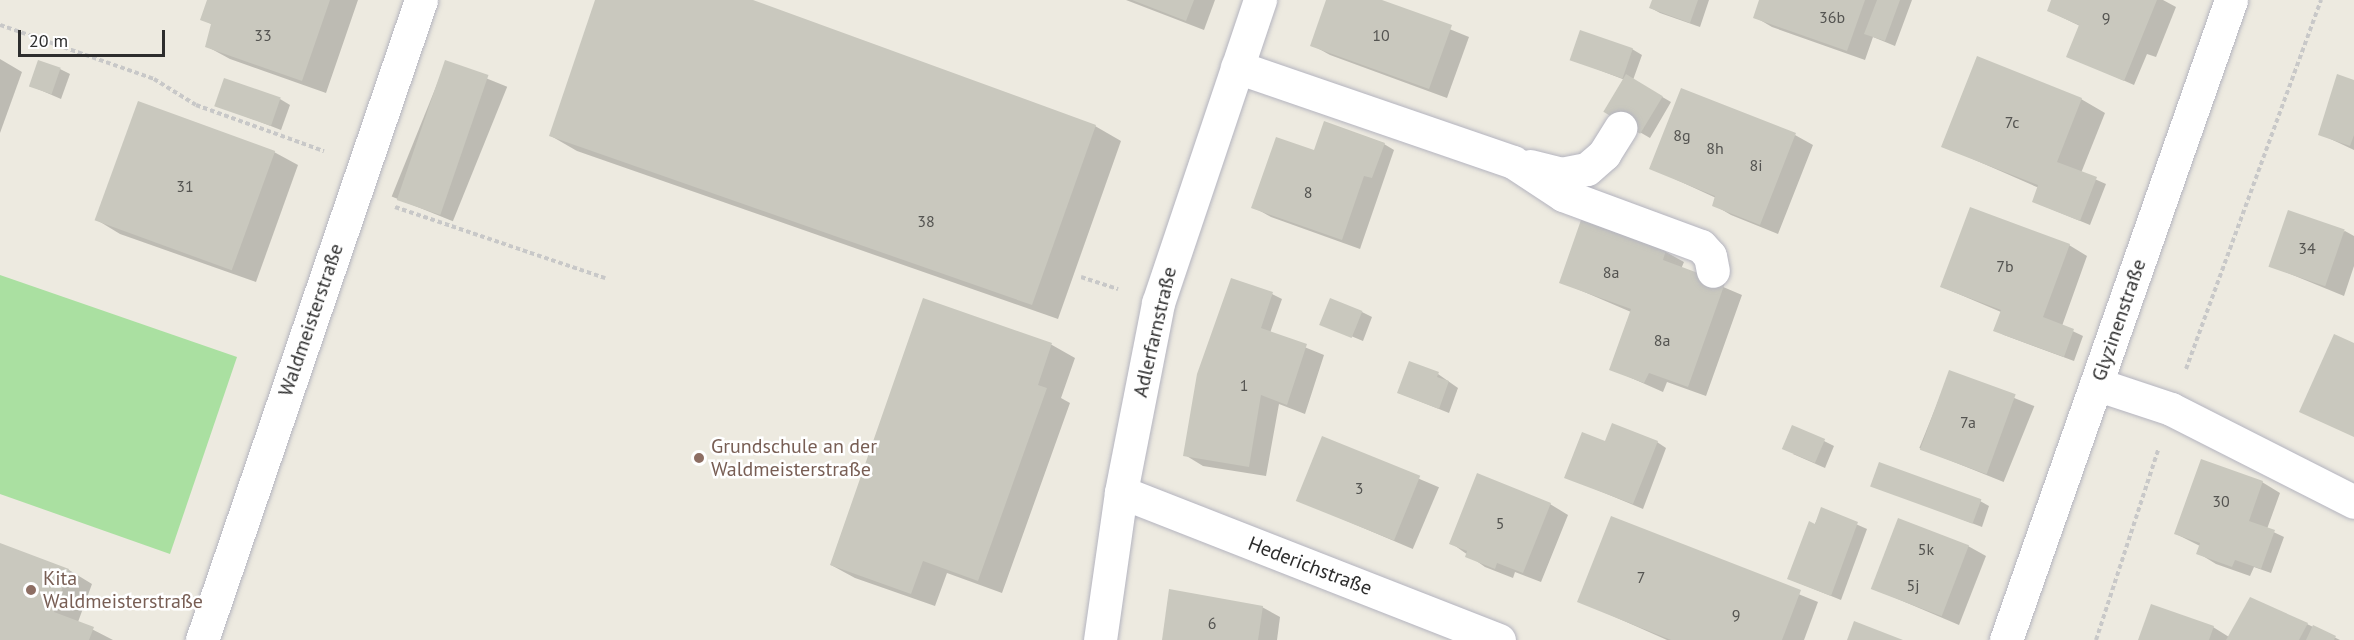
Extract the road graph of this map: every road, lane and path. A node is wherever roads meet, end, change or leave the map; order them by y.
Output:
1 (421, 0) edge
2 (1260, 0) edge
3 (2231, 0) edge
4 (2321, 0) edge
5 (0, 25) edge
6 (1237, 67) junction
7 (1620, 128) dead end
8 (1513, 162) junction
9 (364, 165) junction
10 (395, 207) dead end
11 (1713, 271) dead end
12 (1081, 277) dead end
13 (605, 278) dead end
14 (1127, 293) dead end
15 (2096, 384) junction
16 (2171, 409) junction
17 (1121, 492) junction
18 (2354, 502) edge
19 (202, 640) edge
20 (1100, 640) edge
21 (1499, 640) edge
22 (2006, 640) edge
23 (2096, 640) edge

1 - 9 street, Waldmeisterstraße
2 - 6 street, Adlerfarnstraße
3 - 15 street, Glyzinenstraße
4 - 16 path
5 - 9 path
6 - 8 street
6 - 17 street, Adlerfarnstraße
7 - 8 street
8 - 11 street
9 - 19 street, Waldmeisterstraße
10 - 13 path
12 - 14 path
15 - 16 street
15 - 22 street, Glyzinenstraße
16 - 18 street
16 - 23 path
17 - 20 street, Adlerfarnstraße
17 - 21 street, Hederichstraße

